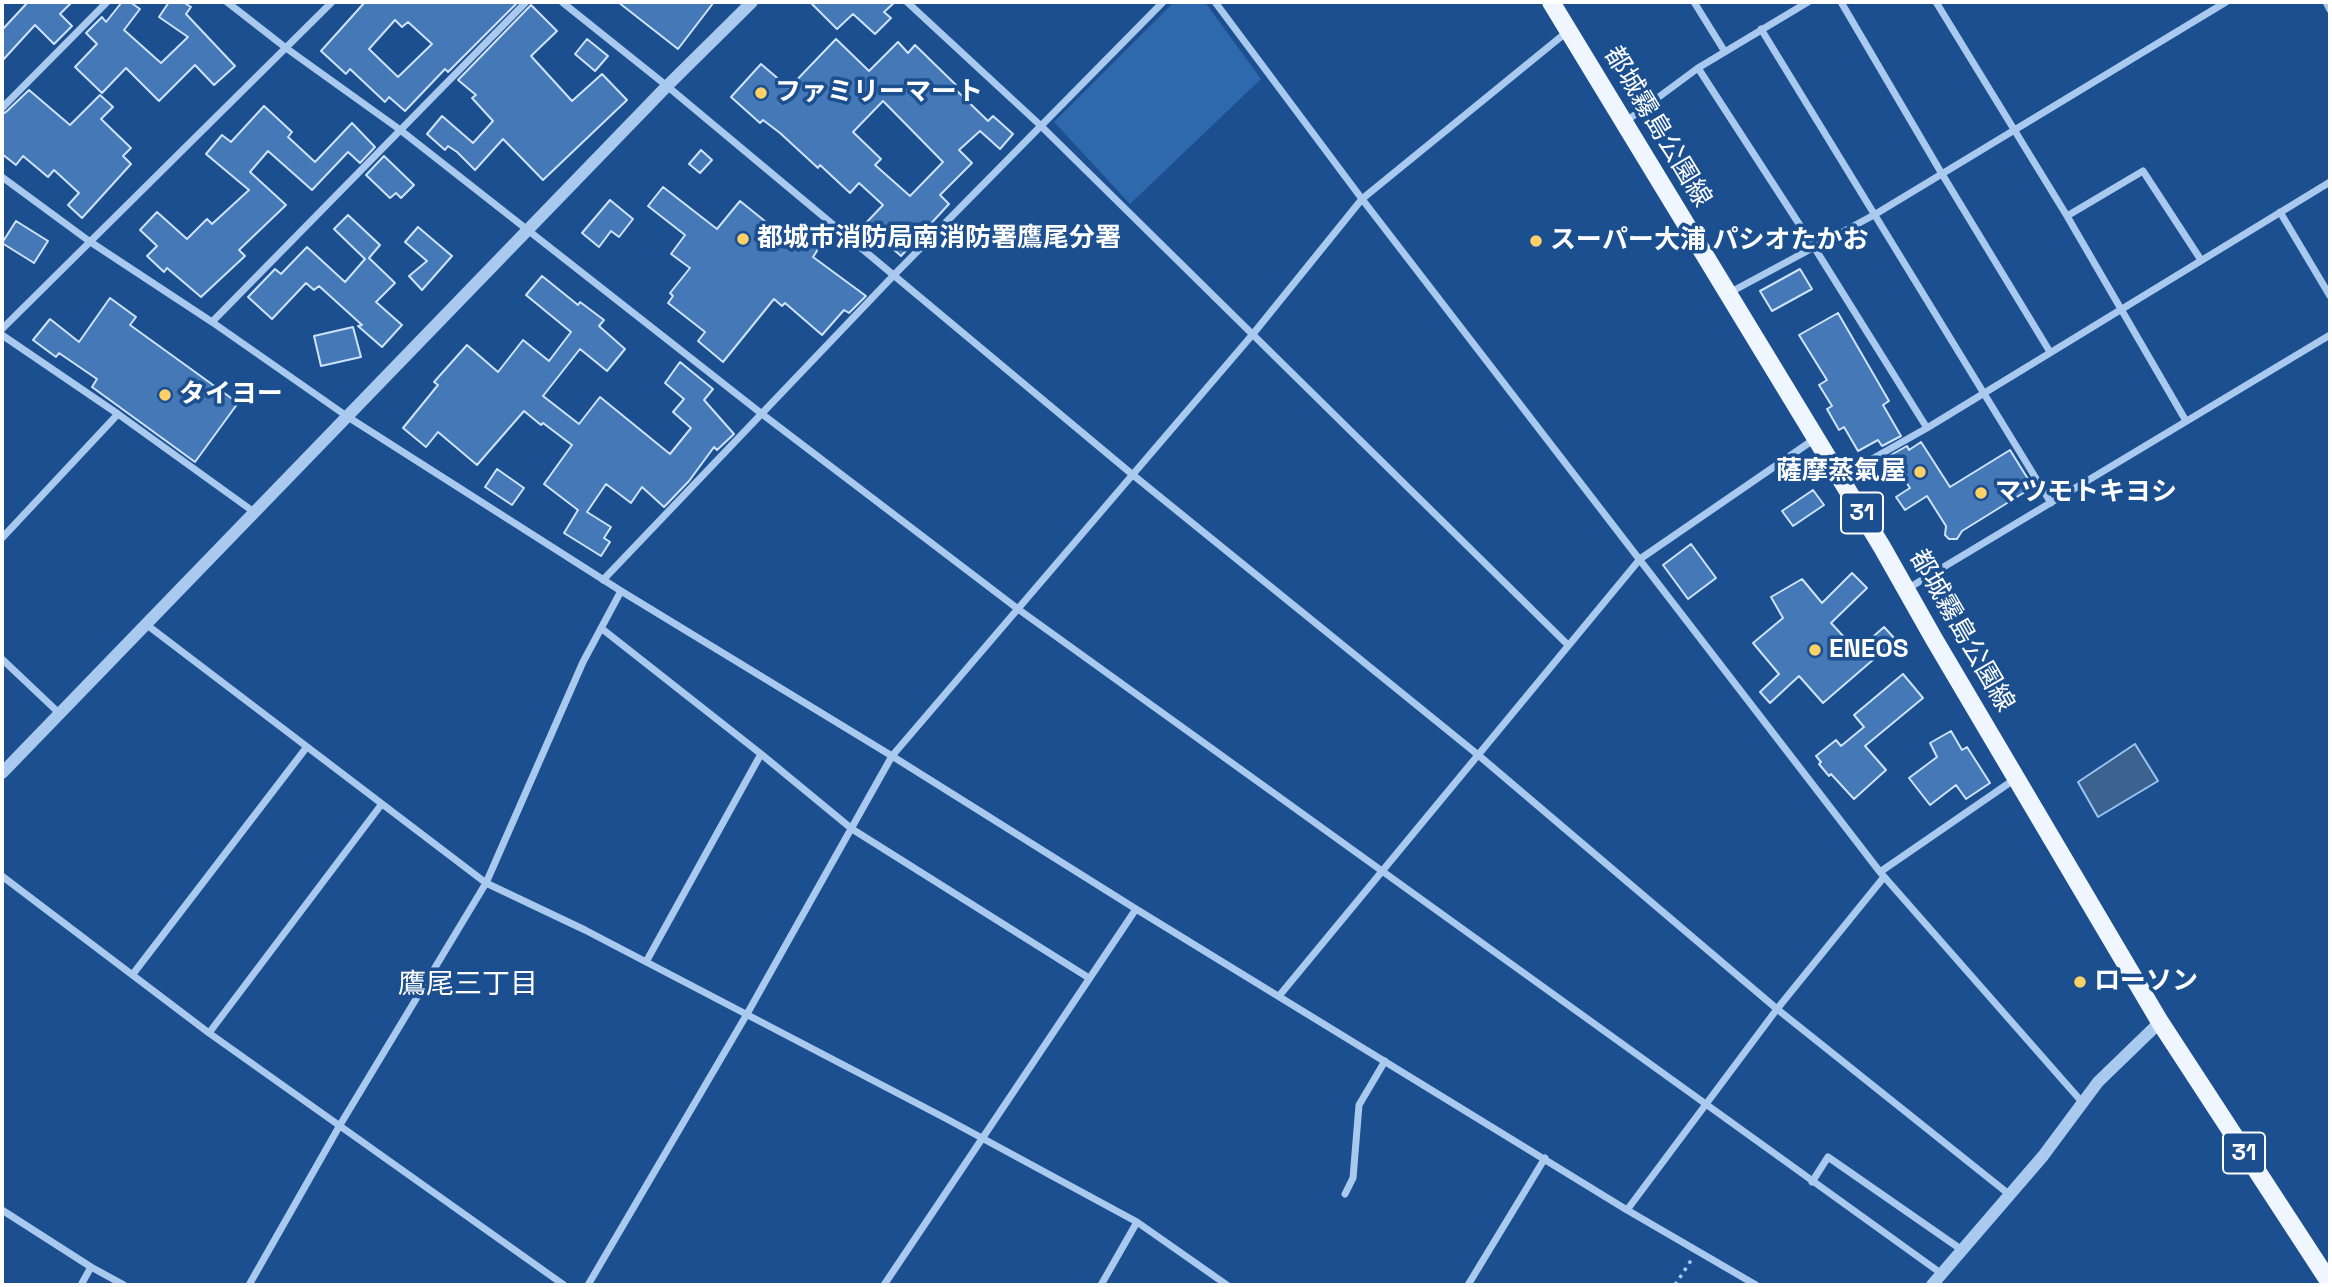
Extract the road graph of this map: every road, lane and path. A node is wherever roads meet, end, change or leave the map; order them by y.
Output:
1 (107, 2) edge
2 (228, 2) edge
3 (332, 2) edge
4 (526, 2) edge
5 (562, 2) edge
6 (752, 2) edge
7 (907, 2) edge
8 (1163, 2) edge
9 (1215, 2) edge
10 (1551, 2) edge
11 (1694, 2) edge
12 (1808, 2) edge
13 (1841, 2) edge
14 (1936, 2) edge
15 (2226, 2) edge
16 (2326, 2) edge
17 (2330, 10) edge
18 (1761, 29) junction
19 (1569, 30) junction
20 (286, 48) junction
21 (1725, 52) junction
22 (1698, 68) junction
23 (667, 86) junction
24 (2, 108) edge
25 (1623, 123) junction
26 (1040, 125) junction
27 (399, 129) junction
28 (2014, 130) junction
29 (1942, 174) junction
30 (2, 177) edge
31 (2330, 182) edge
32 (1362, 199) junction
33 (2280, 212) junction
34 (1874, 215) junction
35 (2067, 216) junction
36 (528, 230) junction
37 (89, 242) junction
38 (1814, 247) junction
39 (2201, 260) junction
40 (893, 276) junction
41 (1728, 293) junction
42 (2330, 296) edge
43 (2119, 309) junction
44 (212, 323) junction
45 (2, 328) edge
46 (1253, 334) junction
47 (2, 335) edge
48 (2330, 335) edge
49 (2050, 352) junction
50 (1983, 393) junction
51 (118, 414) junction
52 (762, 414) junction
53 (348, 417) junction
54 (2186, 421) junction
55 (1927, 428) junction
56 (1816, 438) junction
57 (1133, 475) junction
58 (1840, 477) junction
59 (2051, 503) junction
60 (254, 512) junction
61 (2, 538) edge
62 (1640, 559) junction
63 (603, 580) junction
64 (1907, 590) junction
65 (621, 592) junction
66 (1018, 609) junction
67 (147, 625) junction
68 (601, 628) junction
69 (1567, 645) junction
70 (2, 659) edge
71 (59, 713) junction
72 (306, 748) junction
73 (761, 754) junction
74 (1477, 754) junction
75 (892, 755) junction
76 (2, 773) edge
77 (2016, 778) junction
78 (381, 805) junction
79 (852, 829) junction
80 (1383, 870) junction
81 (1882, 875) junction
82 (2, 876) edge
83 (486, 883) junction
84 (1136, 909) junction
85 (646, 962) junction
86 (132, 974) junction
87 (1089, 978) junction
88 (1279, 996) junction
89 (1777, 1009) junction
90 (747, 1014) junction
91 (2160, 1022) junction
92 (209, 1033) junction
93 (1385, 1061) junction
94 (2082, 1102) junction
95 (1704, 1105) junction
96 (340, 1125) junction
97 (982, 1139) junction
98 (1545, 1158) junction
99 (1812, 1182) junction
100 (1345, 1194) dead end
101 (2010, 1195) junction
102 (2, 1210) edge
103 (1627, 1210) junction
104 (1137, 1222) junction
105 (1962, 1250) junction
106 (1698, 1252) junction
107 (91, 1267) junction
108 (1942, 1274) junction
109 (2330, 1283) edge
110 (81, 1285) edge
111 (124, 1285) edge
112 (249, 1285) edge
113 (564, 1285) edge
114 (588, 1285) edge
115 (884, 1285) edge
116 (1101, 1285) edge
117 (1227, 1285) edge
118 (1468, 1285) edge
119 (1675, 1285) edge
120 (1756, 1285) edge
121 (1932, 1285) edge

1 - 24 street
2 - 20 street
3 - 20 street
4 - 27 street
5 - 23 street
6 - 23 street
7 - 26 street
8 - 26 street
9 - 32 street
10 - 19 main road, 都城霧島公園線 / 31
11 - 21 street
12 - 18 street
13 - 29 street
14 - 28 street
15 - 28 street
16 - 17 street
18 - 21 street
18 - 34 street
19 - 25 main road, 都城霧島公園線 / 31
19 - 32 street
20 - 27 street
20 - 37 street
21 - 22 street
22 - 25 street
22 - 38 street
23 - 36 street
23 - 40 street
25 - 41 main road, 都城霧島公園線 / 31
26 - 40 street
26 - 46 street
27 - 36 street
27 - 44 street
28 - 29 street
28 - 35 street
29 - 34 street
29 - 49 street
30 - 37 street
31 - 33 street
32 - 46 street
32 - 62 street
33 - 39 street
33 - 42 street
34 - 38 street
34 - 50 street
35 - 39 street
35 - 43 street
36 - 52 street
36 - 53 street
37 - 44 street
37 - 45 street
38 - 41 street
38 - 55 street
39 - 43 street
40 - 52 street
40 - 57 street
41 - 56 main road, 都城霧島公園線 / 31
43 - 49 street
43 - 54 street
44 - 53 street
46 - 57 street
46 - 69 street
47 - 51 street
48 - 54 street
49 - 50 street
50 - 55 street
50 - 59 street
51 - 60 street
51 - 61 street
52 - 63 street
52 - 66 street
53 - 60 street
53 - 63 street
54 - 59 street
55 - 58 street
56 - 58 main road, 都城霧島公園線 / 31
56 - 62 street
57 - 66 street
57 - 74 street
58 - 64 main road, 都城霧島公園線 / 31
59 - 64 street
60 - 67 street
62 - 69 street
62 - 81 street
63 - 65 street
64 - 77 main road, 都城霧島公園線 / 31
65 - 68 street
65 - 75 street
66 - 75 street
66 - 80 street
67 - 71 street
67 - 72 street
68 - 73 street
68 - 83 street
69 - 74 street
70 - 71 street
71 - 76 street
72 - 78 street
72 - 86 street
73 - 79 street
73 - 85 street
74 - 80 street
74 - 89 street
75 - 79 street
75 - 84 street
77 - 81 street
77 - 91 main road, 都城霧島公園線 / 31
78 - 83 street
78 - 92 street
79 - 87 street
79 - 90 street
80 - 88 street
80 - 95 street
81 - 89 street
81 - 94 street
82 - 86 street
83 - 85 street
83 - 96 street
84 - 87 street
84 - 88 street
85 - 90 street
86 - 92 street
87 - 97 street
88 - 93 street
89 - 95 street
89 - 101 street
90 - 97 street
90 - 114 street
91 - 94 street
91 - 109 main road, 都城霧島公園線 / 31
92 - 96 street
93 - 98 street
93 - 100 street
94 - 101 street
95 - 99 street
95 - 103 street
96 - 112 street
96 - 113 street
97 - 104 street
97 - 115 street
98 - 103 street
98 - 118 street
99 - 105 street
99 - 108 street
101 - 105 street
102 - 107 street
103 - 106 street
104 - 116 street
104 - 117 street
105 - 108 street
106 - 119 path
106 - 120 street
107 - 110 street
107 - 111 street
108 - 121 street

